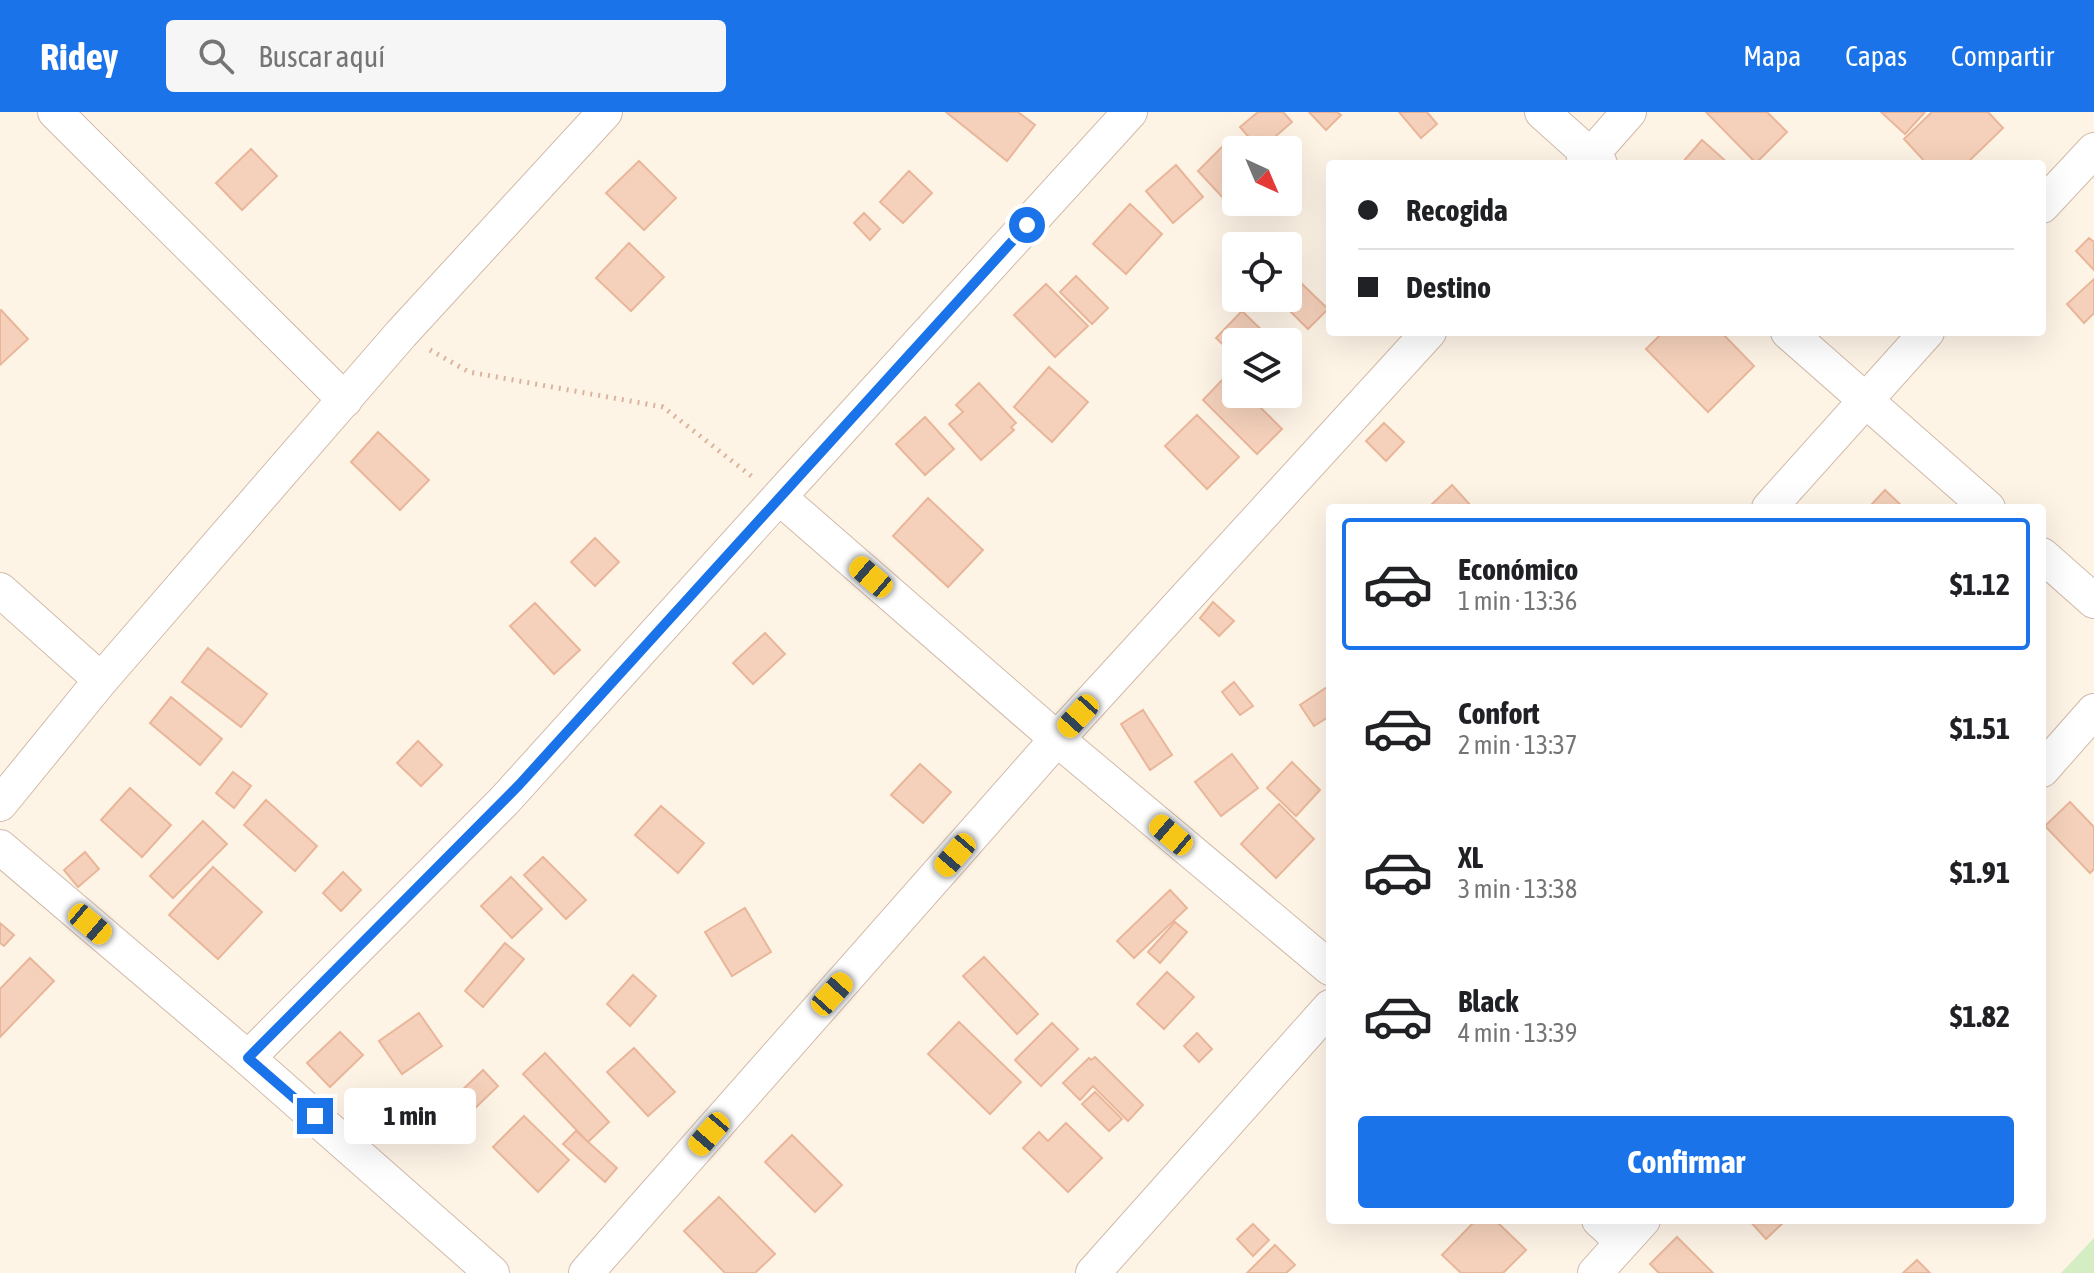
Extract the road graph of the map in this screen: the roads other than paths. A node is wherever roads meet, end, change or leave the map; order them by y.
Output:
1 (55, 112) edge
2 (1130, 112) edge
3 (1542, 112) edge
4 (1629, 112) edge
5 (600, 114) edge
6 (2094, 150) edge
7 (1590, 160) edge
8 (1592, 160) edge
9 (2046, 202) edge
10 (1425, 336) edge
11 (1792, 336) edge
12 (1923, 336) edge
13 (345, 400) junction
14 (1864, 400) junction
15 (779, 497) junction
16 (1773, 504) edge
17 (1983, 504) edge
18 (2046, 559) edge
19 (0, 590) edge
20 (2094, 601) edge
21 (101, 680) junction
22 (2094, 711) edge
23 (1057, 739) junction
24 (2046, 765) edge
25 (0, 804) edge
26 (0, 847) edge
27 (1326, 965) edge
28 (1326, 1011) edge
29 (248, 1058) junction
30 (1622, 1227) edge
31 (492, 1273) edge
32 (586, 1273) edge
33 (1093, 1273) edge
34 (1595, 1273) edge

1 - 13 street
2 - 15 street
3 - 7 street
4 - 8 street
5 - 13 street
6 - 9 street
10 - 23 street
11 - 14 street
12 - 14 street
13 - 21 street
14 - 16 street
14 - 17 street
15 - 23 street
15 - 29 street
18 - 20 street
19 - 21 street
21 - 25 street
22 - 24 street
23 - 27 street
23 - 32 street
26 - 29 street
28 - 33 street
29 - 31 street
30 - 34 street

